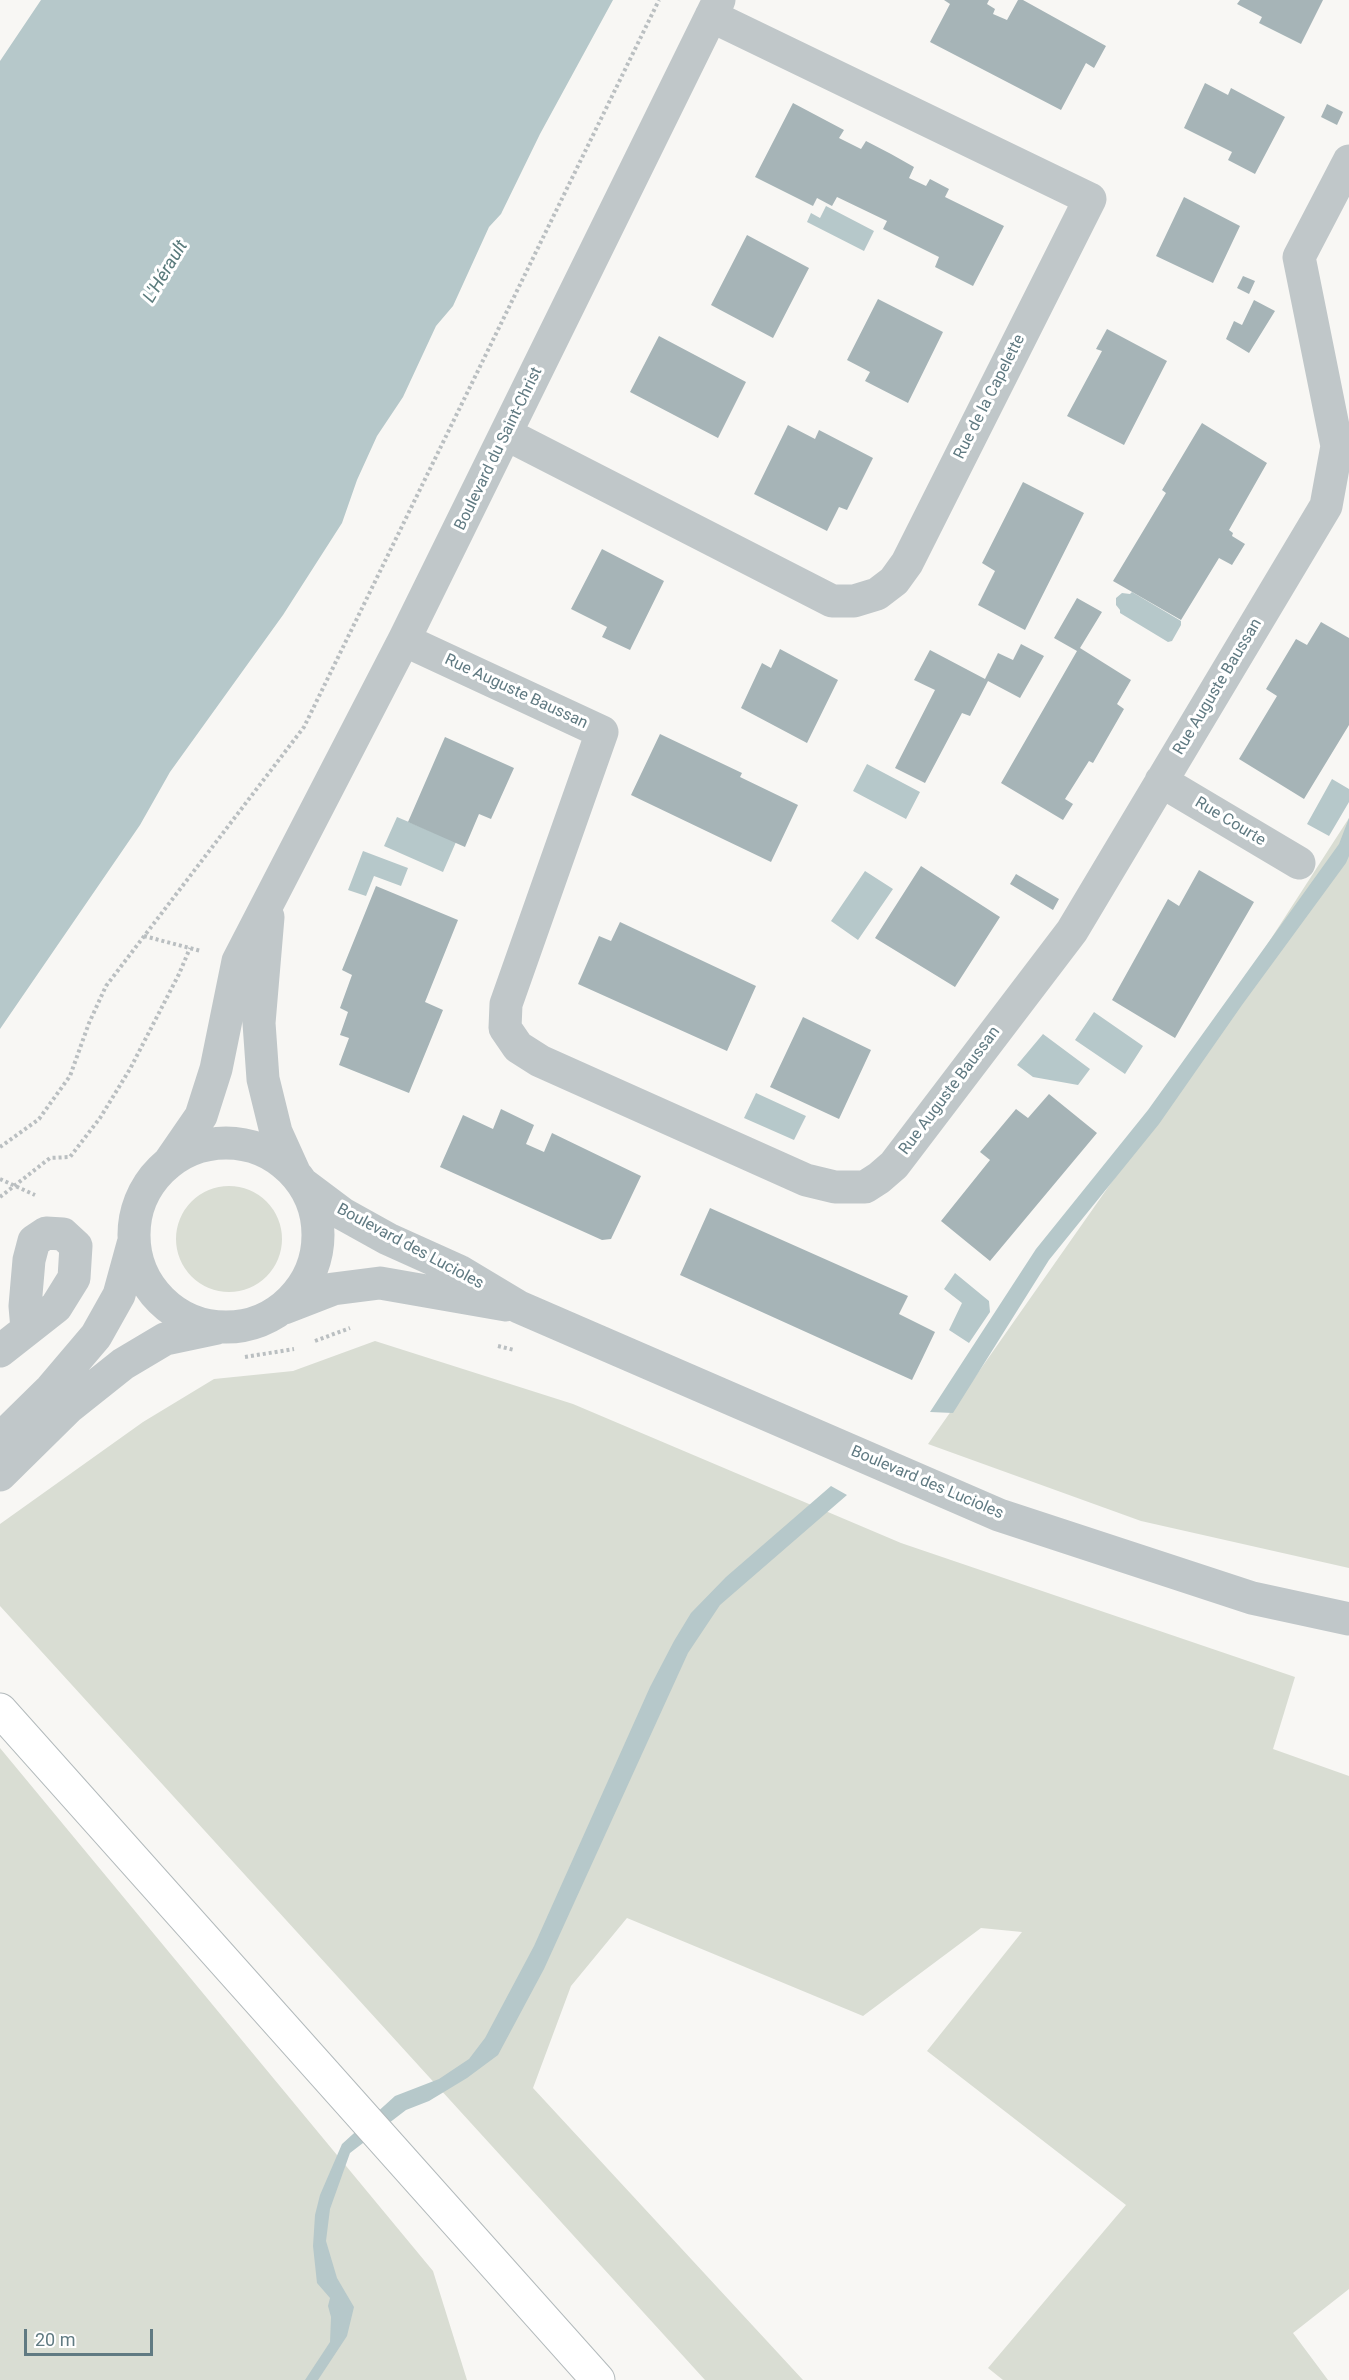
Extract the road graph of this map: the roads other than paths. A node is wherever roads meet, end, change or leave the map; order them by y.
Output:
1 (715, 8) edge
2 (1349, 160) edge
3 (506, 434) junction
4 (404, 640) junction
5 (1161, 781) junction
6 (1299, 863) dead end
7 (271, 893) junction
8 (170, 1161) junction
9 (300, 1180) junction
10 (134, 1242) junction
11 (519, 1307) junction
12 (283, 1308) junction
13 (219, 1328) junction
14 (27, 1329) dead end
15 (0, 1351) edge
16 (0, 1439) edge
17 (0, 1475) edge
18 (1349, 1619) edge
19 (0, 1710) edge
20 (598, 2380) edge

1 - 3 street, Boulevard du Saint-Christ
1 - 3 street, Rue de la Capelette
2 - 5 street, Rue Auguste Baussan
3 - 4 street, Boulevard du Saint-Christ
4 - 5 street, Rue Auguste Baussan
4 - 7 street, Boulevard du Saint-Christ
5 - 6 street, Rue Courte
7 - 8 street, Boulevard du Saint-Christ
7 - 9 street, Boulevard du Saint-Christ
8 - 9 street
8 - 10 street
9 - 11 street, Boulevard des Lucioles
9 - 12 street
10 - 13 street
10 - 16 street
11 - 12 street, Boulevard des Lucioles
11 - 18 street, Boulevard des Lucioles
12 - 13 street
13 - 17 street
14 - 15 street
19 - 20 highway

